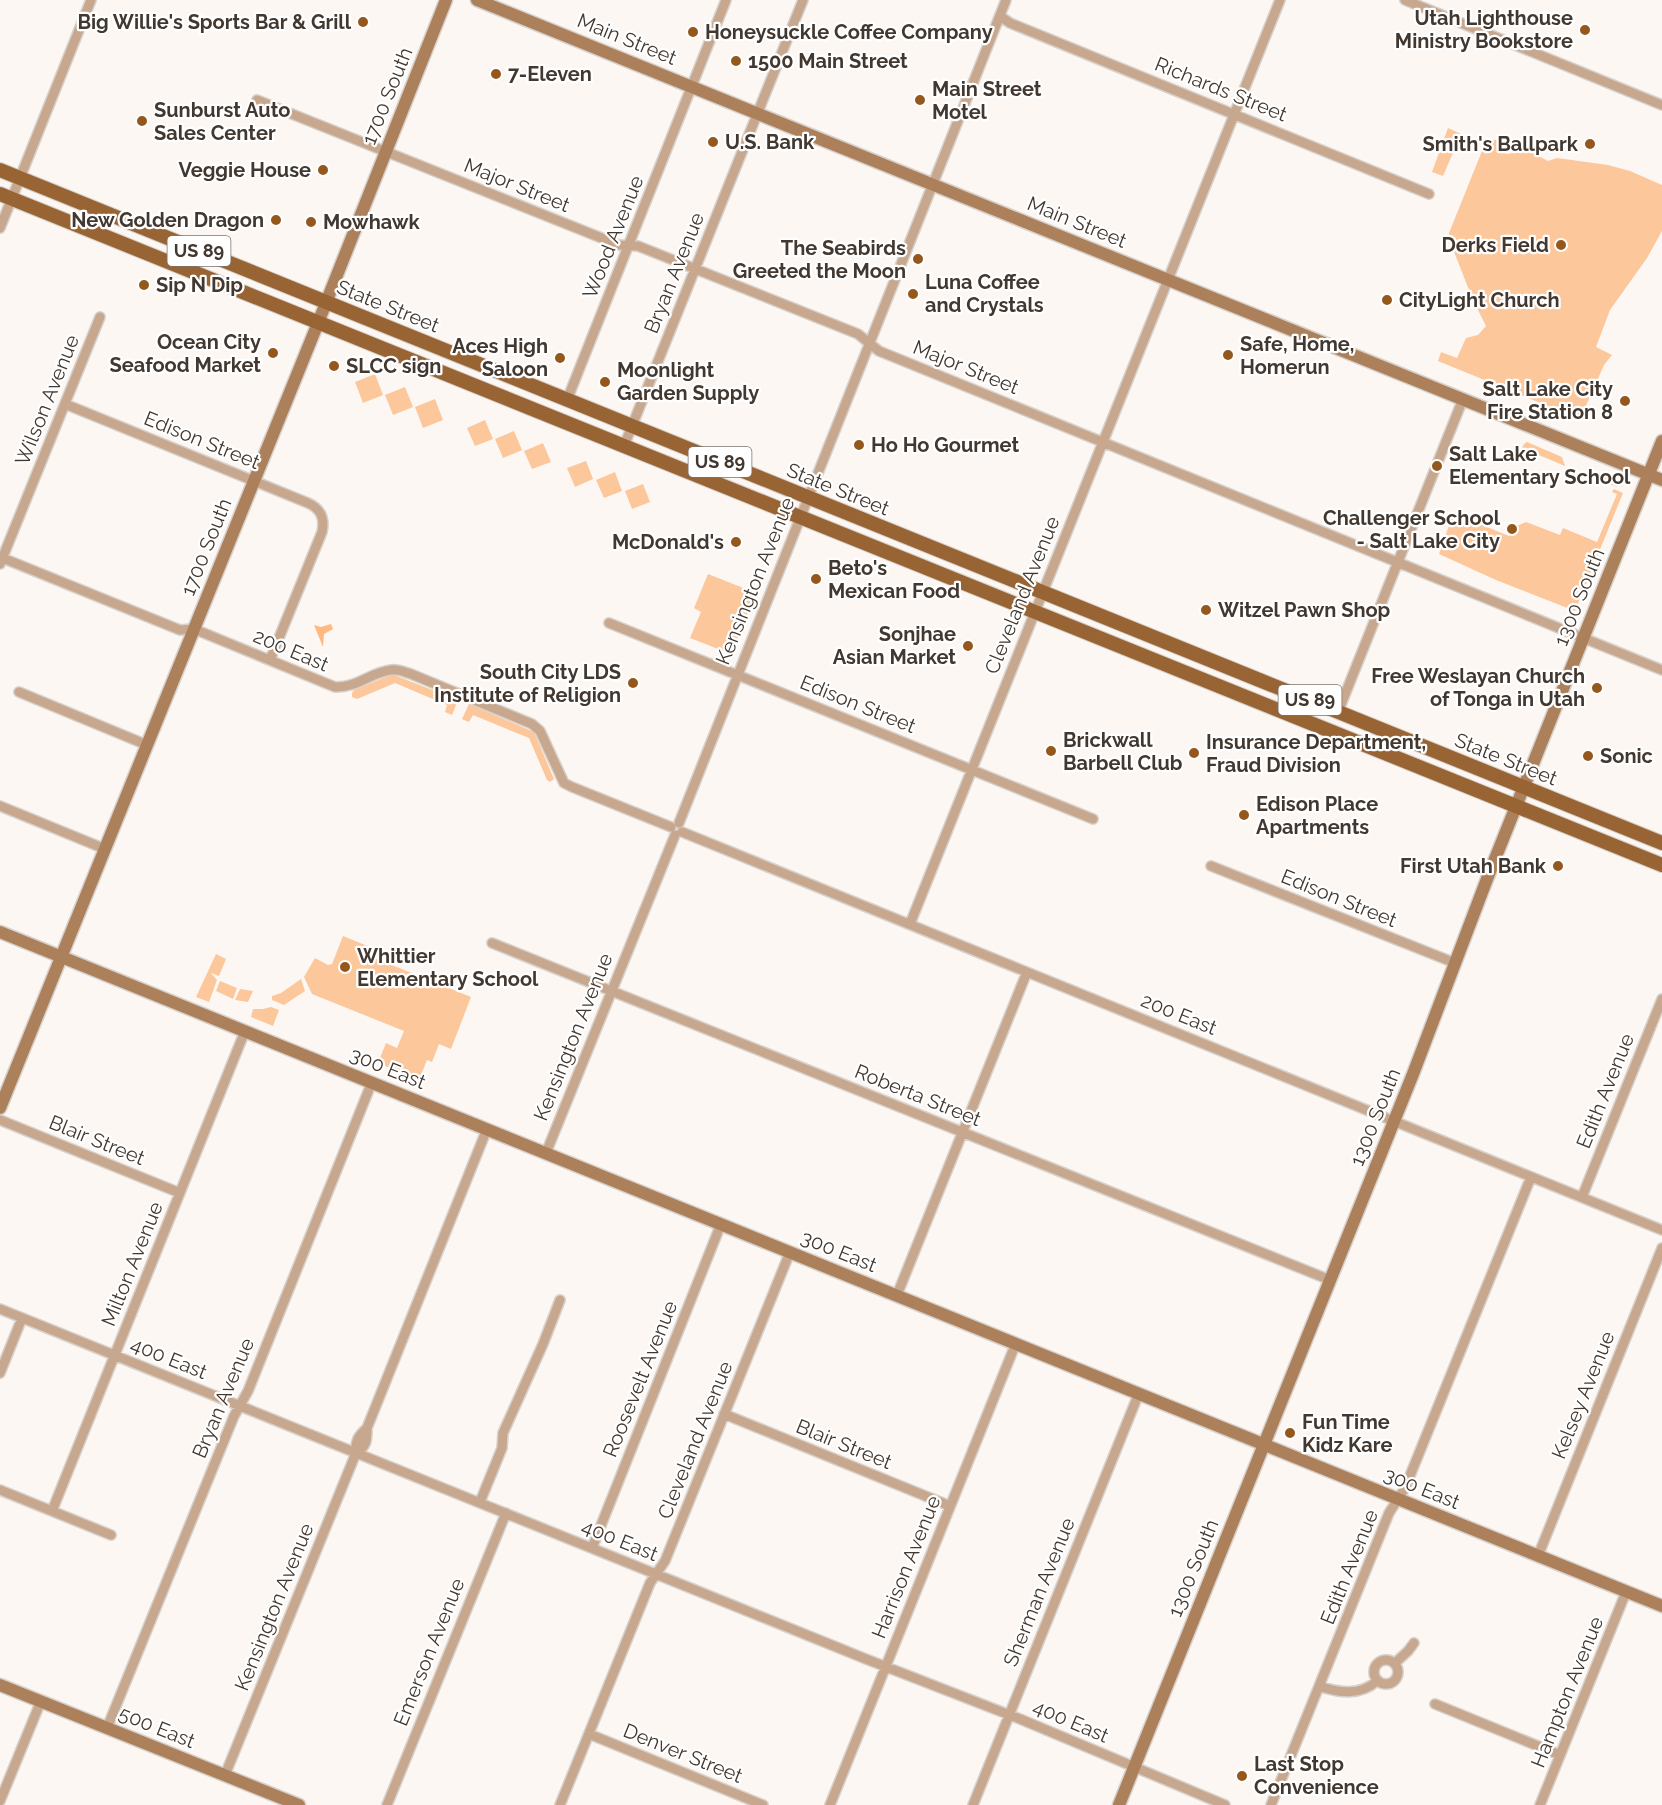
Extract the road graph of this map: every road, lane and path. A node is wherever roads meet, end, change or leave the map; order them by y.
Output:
1 (92, 0) edge
2 (446, 0) edge
3 (477, 0) edge
4 (726, 0) edge
5 (803, 0) edge
6 (1006, 0) edge
7 (1280, 0) edge
8 (1405, 0) edge
9 (1437, 0) edge
10 (1432, 11) junction
11 (1000, 16) junction
12 (692, 87) junction
13 (257, 100) dead end
14 (1662, 105) edge
15 (757, 114) junction
16 (1234, 114) junction
17 (386, 152) junction
18 (0, 170) edge
19 (21, 179) junction
20 (933, 185) junction
21 (1429, 194) dead end
22 (6, 196) edge
23 (0, 228) edge
24 (629, 246) junction
25 (695, 269) junction
26 (1167, 280) junction
27 (326, 303) junction
28 (100, 317) dead end
29 (318, 323) junction
30 (869, 343) junction
31 (1462, 399) junction
32 (567, 400) junction
33 (65, 404) junction
34 (632, 426) junction
35 (1662, 441) edge
36 (1102, 442) junction
37 (624, 446) junction
38 (1648, 475) junction
39 (1662, 480) edge
40 (254, 481) junction
41 (807, 498) junction
42 (800, 517) junction
43 (1, 560) edge
44 (1398, 562) junction
45 (1042, 592) junction
46 (1035, 612) junction
47 (609, 623) dead end
48 (194, 629) junction
49 (1584, 638) junction
50 (270, 660) junction
51 (1662, 670) edge
52 (738, 675) junction
53 (19, 692) dead end
54 (1338, 712) junction
55 (147, 744) junction
56 (972, 770) junction
57 (1524, 787) junction
58 (0, 806) edge
59 (1516, 807) junction
60 (1093, 819) dead end
61 (677, 829) junction
62 (1662, 843) edge
63 (105, 849) junction
64 (1662, 865) edge
65 (1211, 866) dead end
66 (910, 924) junction
67 (0, 932) edge
68 (492, 943) dead end
69 (61, 957) junction
70 (1455, 963) junction
71 (1027, 972) junction
72 (612, 991) junction
73 (1662, 999) edge
74 (245, 1031) junction
75 (372, 1082) junction
76 (0, 1108) edge
77 (0, 1120) edge
78 (1394, 1121) junction
79 (487, 1129) junction
80 (962, 1132) junction
81 (546, 1153) junction
82 (1531, 1177) junction
83 (180, 1193) junction
84 (1582, 1197) junction
85 (721, 1224) junction
86 (1662, 1230) edge
87 (1662, 1248) edge
88 (790, 1252) junction
89 (1330, 1280) junction
90 (897, 1295) junction
91 (560, 1300) dead end
92 (0, 1309) edge
93 (22, 1318) junction
94 (1016, 1343) junction
95 (115, 1355) junction
96 (0, 1373) edge
97 (1139, 1393) junction
98 (240, 1406) junction
99 (724, 1414) junction
100 (1263, 1445) junction
101 (356, 1453) junction
102 (0, 1490) edge
103 (1398, 1500) junction
104 (480, 1502) junction
105 (950, 1506) junction
106 (52, 1511) junction
107 (506, 1513) junction
108 (111, 1535) dead end
109 (592, 1548) junction
110 (1538, 1556) junction
111 (656, 1574) junction
112 (1626, 1592) junction
113 (1662, 1606) edge
114 (1414, 1643) dead end
115 (1395, 1663) junction
116 (886, 1666) junction
117 (1377, 1681) junction
118 (0, 1685) edge
119 (1319, 1686) junction
120 (41, 1701) junction
121 (1435, 1704) dead end
122 (1010, 1715) junction
123 (107, 1728) junction
124 (589, 1734) junction
125 (1560, 1755) junction
126 (1134, 1767) junction
127 (225, 1775) junction
128 (0, 1801) edge
129 (282, 1802) edge
130 (298, 1805) edge
131 (387, 1805) edge
132 (560, 1805) edge
133 (763, 1805) edge
134 (830, 1805) edge
135 (973, 1805) edge
136 (1119, 1805) edge
137 (1225, 1805) edge
138 (1271, 1805) edge
139 (1540, 1805) edge

1 - 19 street
2 - 17 street, 1700 South
3 - 12 street, Main Street
4 - 12 street, Wood Avenue
5 - 15 street, Bryan Avenue
6 - 11 street, Kensington Avenue
7 - 16 street, Cleveland Avenue
8 - 10 street
9 - 10 street
10 - 14 street
11 - 16 street, Richards Street
11 - 20 street, Kensington Avenue
12 - 15 street, Main Street
12 - 24 street, Wood Avenue
13 - 17 street, Major Street
15 - 20 street, Main Street
15 - 25 street, Bryan Avenue
16 - 21 street, Richards Street
16 - 26 street, Cleveland Avenue
17 - 24 street, Major Street
17 - 27 street, 1700 South
18 - 19 main road, State Street / US 89
19 - 22 street
19 - 27 main road, State Street / US 89
20 - 26 street, Main Street
20 - 30 street, Kensington Avenue
22 - 23 street
22 - 29 main road, State Street / US 89
24 - 25 street, Major Street
24 - 32 street, Wood Avenue
25 - 30 street, Major Street
25 - 34 street, Bryan Avenue
26 - 31 street, Main Street
26 - 36 street, Cleveland Avenue
27 - 29 street, 1700 South
27 - 32 main road, State Street / US 89
28 - 33 street, Wilson Avenue
29 - 37 main road, State Street / US 89
29 - 40 street, 1700 South
30 - 36 street, Major Street
30 - 41 street, Kensington Avenue
31 - 38 street, Main Street
31 - 44 street
32 - 34 main road, State Street / US 89
33 - 40 street, Edison Street
33 - 43 street, Wilson Avenue
34 - 37 street, Bryan Avenue
34 - 41 main road, State Street / US 89
35 - 38 street, 1300 South
36 - 44 street, Major Street
36 - 45 street, Cleveland Avenue
37 - 42 main road, State Street / US 89
38 - 39 street, Main Street
38 - 49 street, 1300 South
40 - 48 street, 1700 South
40 - 50 street, Edison Street
41 - 42 street, Kensington Avenue
41 - 45 main road, State Street / US 89
42 - 46 main road, State Street / US 89
42 - 52 street, Kensington Avenue
43 - 48 street, 200 East
44 - 49 street, Major Street
44 - 54 street
45 - 46 street, Cleveland Avenue
45 - 54 main road, State Street / US 89
46 - 56 street, Cleveland Avenue
46 - 59 main road, State Street / US 89
47 - 52 street, Edison Street
48 - 50 street, 200 East
48 - 55 street, 1700 South
49 - 51 street, Major Street
49 - 57 street, 1300 South
50 - 61 street, 200 East
52 - 56 street, Edison Street
52 - 61 street, Kensington Avenue
53 - 55 street
54 - 57 main road, State Street / US 89
55 - 63 street, 1700 South
56 - 60 street, Edison Street
56 - 66 street, Cleveland Avenue
57 - 59 street, 1300 South
57 - 62 main road, State Street / US 89
58 - 63 street
59 - 64 main road, State Street / US 89
59 - 70 street, 1300 South
61 - 66 street, 200 East
61 - 72 street, Kensington Avenue
63 - 69 street, 1700 South
65 - 70 street, Edison Street
66 - 71 street, 200 East
67 - 69 street, 300 East
68 - 72 street, Roberta Street
69 - 74 street, 300 East
69 - 76 street, 1700 South
70 - 78 street, 1300 South
71 - 78 street, 200 East
71 - 80 street
72 - 80 street, Roberta Street
72 - 81 street, Kensington Avenue
73 - 84 street, Edith Avenue
74 - 75 street, 300 East
74 - 83 street, Milton Avenue
75 - 79 street, 300 East
75 - 98 street, Bryan Avenue
77 - 83 street, Blair Street
78 - 82 street, 200 East
78 - 89 street, 1300 South
79 - 81 street, 300 East
79 - 101 street, Kensington Avenue
80 - 89 street, Roberta Street
80 - 90 street
81 - 85 street, 300 East
82 - 84 street, 200 East
82 - 103 street, Edith Avenue
83 - 95 street, Milton Avenue
84 - 86 street, 200 East
85 - 88 street, 300 East
85 - 109 street, Roosevelt Avenue
87 - 110 street, Kelsey Avenue
88 - 90 street, 300 East
88 - 99 street, Cleveland Avenue
89 - 100 street, 1300 South
90 - 94 street, 300 East
91 - 104 street
92 - 93 street, 400 East
93 - 95 street, 400 East
93 - 96 street
94 - 97 street, 300 East
94 - 105 street, Harrison Avenue
95 - 98 street, 400 East
95 - 106 street, Milton Avenue
97 - 100 street, 300 East
97 - 122 street, Sherman Avenue
98 - 101 street, 400 East
98 - 123 street, Bryan Avenue
99 - 105 street, Blair Street
99 - 111 street, Cleveland Avenue
100 - 103 street, 300 East
100 - 126 street, 1300 South
101 - 104 street, 400 East
101 - 127 street, Kensington Avenue
102 - 106 street
103 - 110 street, 300 East
103 - 119 street, Edith Avenue
104 - 107 street, 400 East
105 - 116 street, Harrison Avenue
106 - 108 street
107 - 109 street, 400 East
107 - 131 street, Emerson Avenue
109 - 111 street, 400 East
110 - 112 street, 300 East
111 - 116 street, 400 East
111 - 124 street, Cleveland Avenue
112 - 113 street, 300 East
112 - 125 street, Hampton Avenue
114 - 115 street
115 - 117 street
115 - 117 street
116 - 122 street, 400 East
116 - 134 street, Harrison Avenue
117 - 119 street
118 - 120 street, 500 East
119 - 138 street, Edith Avenue
120 - 123 street, 500 East
120 - 128 street
121 - 125 street
122 - 126 street, 400 East
122 - 135 street, Sherman Avenue
123 - 127 street, 500 East
124 - 132 street, Cleveland Avenue
124 - 133 street, Denver Street
125 - 139 street, Hampton Avenue
126 - 136 street, 1300 South
126 - 137 street, 400 East
127 - 129 street, 500 East
129 - 130 street, 500 East

